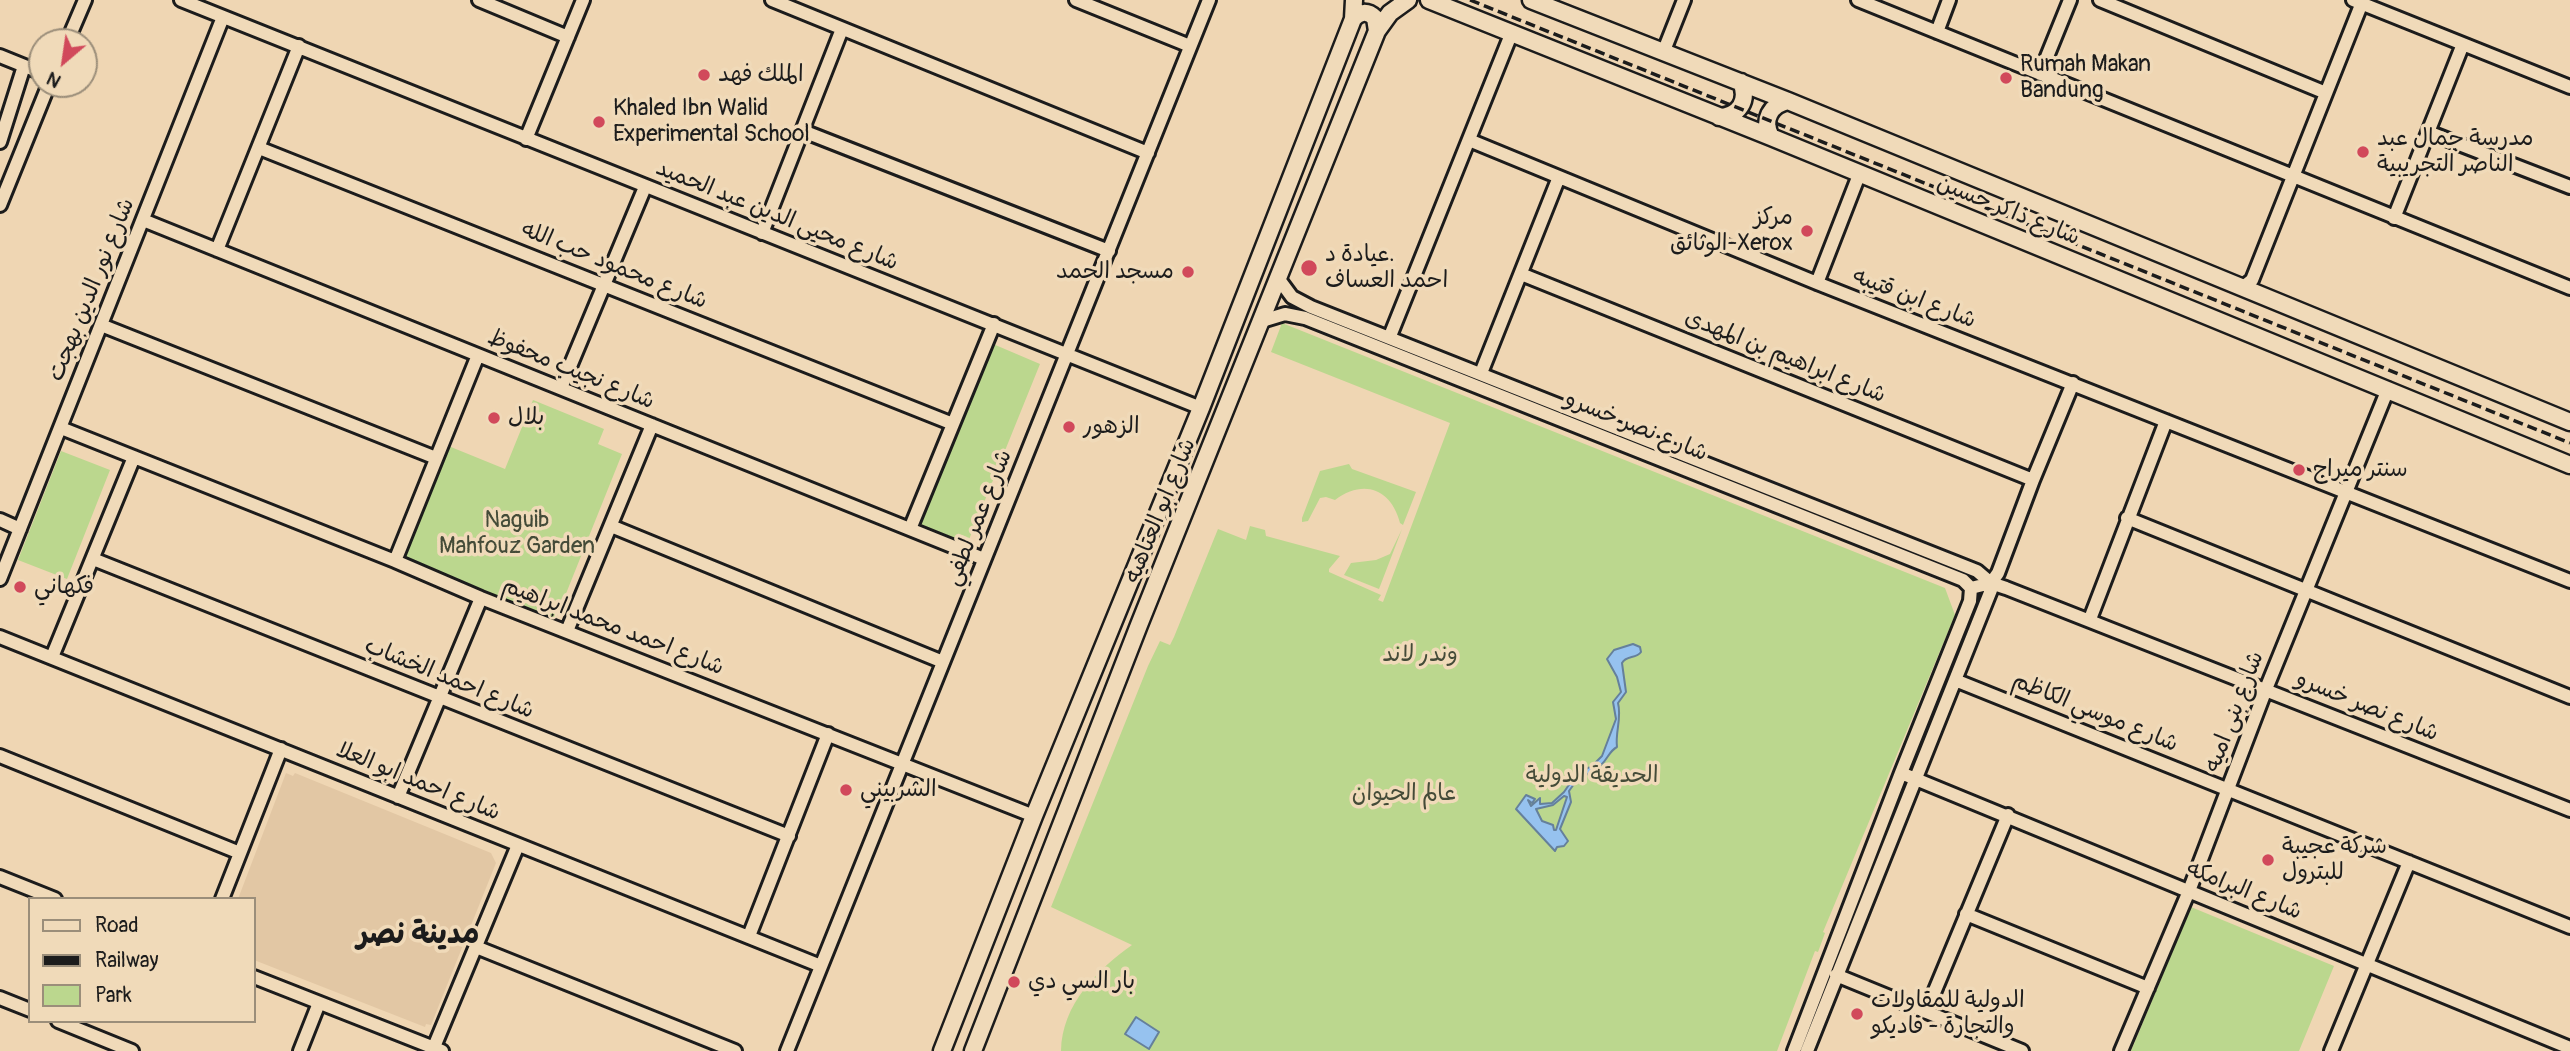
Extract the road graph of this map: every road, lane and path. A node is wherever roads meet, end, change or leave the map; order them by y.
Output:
1 (85, 0) edge
2 (181, 0) edge
3 (479, 0) edge
4 (583, 0) edge
5 (772, 0) edge
6 (1076, 0) edge
7 (1209, 0) edge
8 (1354, 0) edge
9 (1408, 0) edge
10 (1429, 0) edge
11 (1531, 0) edge
12 (1684, 0) edge
13 (1858, 0) edge
14 (1950, 0) edge
15 (2070, 0) edge
16 (2100, 0) edge
17 (2359, 1) edge
18 (223, 17) junction
19 (1353, 19) junction
20 (73, 28) edge
21 (842, 29) junction
22 (1377, 31) junction
23 (1937, 32) junction
24 (1512, 33) junction
25 (568, 37) junction
26 (2463, 44) junction
27 (299, 46) junction
28 (1190, 46) junction
29 (1663, 52) junction
30 (0, 56) edge
31 (24, 66) junction
32 (28, 68) edge
33 (2040, 74) junction
34 (1741, 82) junction
35 (2570, 86) edge
36 (2326, 93) junction
37 (43, 98) edge
38 (1788, 101) junction
39 (0, 106) edge
40 (1719, 117) junction
41 (8, 121) junction
42 (803, 131) junction
43 (2428, 132) junction
44 (1771, 137) junction
45 (526, 139) junction
46 (1469, 140) junction
47 (0, 142) edge
48 (259, 148) junction
49 (1148, 153) junction
50 (1859, 174) junction
51 (2292, 176) junction
52 (1559, 177) junction
53 (645, 187) junction
54 (2570, 187) edge
55 (0, 205) edge
56 (2394, 218) junction
57 (143, 220) junction
58 (762, 233) junction
59 (217, 250) junction
60 (1109, 251) junction
61 (1521, 274) junction
62 (1278, 278) junction
63 (1817, 283) junction
64 (604, 285) junction
65 (2242, 288) junction
66 (2570, 288) edge
67 (1308, 313) junction
68 (1262, 321) junction
69 (993, 324) junction
70 (101, 325) junction
71 (1390, 337) junction
72 (1068, 354) junction
73 (478, 355) junction
74 (1481, 373) junction
75 (2073, 383) junction
76 (561, 388) junction
77 (2388, 389) junction
78 (1201, 408) junction
79 (2166, 421) junction
80 (2570, 422) edge
81 (953, 424) junction
82 (652, 425) junction
83 (61, 428) junction
84 (134, 457) junction
85 (436, 458) junction
86 (2570, 465) edge
87 (2033, 480) junction
88 (2346, 491) junction
89 (2127, 518) junction
90 (0, 520) edge
91 (611, 526) junction
92 (20, 529) junction
93 (910, 529) junction
94 (93, 559) junction
95 (984, 559) junction
96 (395, 561) junction
97 (1968, 578) junction
98 (1995, 578) junction
99 (0, 579) edge
100 (2570, 581) edge
101 (2305, 592) junction
102 (481, 598) junction
103 (2090, 620) junction
104 (567, 631) junction
105 (0, 637) edge
106 (52, 657) junction
107 (943, 663) junction
108 (1955, 680) junction
109 (2266, 689) junction
110 (2570, 697) edge
111 (440, 698) junction
112 (828, 734) junction
113 (281, 749) junction
114 (0, 756) edge
115 (903, 764) junction
116 (1901, 773) junction
117 (1916, 779) junction
118 (2227, 789) junction
119 (398, 797) junction
120 (2570, 810) edge
121 (2008, 815) junction
122 (1034, 816) junction
123 (789, 836) junction
124 (518, 845) junction
125 (240, 853) junction
126 (2409, 862) junction
127 (0, 877) edge
128 (2189, 891) junction
129 (50, 897) edge
130 (223, 897) edge
131 (1966, 914) junction
132 (2570, 927) edge
133 (748, 936) junction
134 (476, 947) junction
135 (2367, 964) junction
136 (821, 966) junction
137 (1836, 975) junction
138 (256, 978) edge
139 (2148, 988) junction
140 (0, 998) edge
141 (319, 1003) junction
142 (28, 1009) edge
143 (1926, 1012) junction
144 (63, 1023) edge
145 (2545, 1045) edge
146 (2570, 1048) edge
147 (438, 1049) edge
148 (132, 1051) edge
149 (300, 1051) edge
150 (735, 1051) edge
151 (787, 1051) edge
152 (942, 1051) edge
153 (973, 1051) edge
154 (1794, 1051) edge
155 (1807, 1051) edge
156 (2022, 1051) edge
157 (2121, 1051) edge
158 (2332, 1051) edge

1 - 20 street
2 - 18 street, شارع محيى الدين عبد الحميد
3 - 25 street
4 - 25 street
5 - 21 street
6 - 28 street
7 - 28 street, شارع عمر لطفي
8 - 19 main road, شارع ابو العتاهيه
9 - 22 main road, شارع ابو العتاهيه
10 - 24 main road, شارع ذاكر حسين
11 - 29 main road, شارع ذاكر حسين
12 - 29 street
13 - 23 street
14 - 23 street
15 - 33 street
16 - 36 street
17 - 26 street
17 - 36 street
18 - 27 street, شارع محيى الدين عبد الحميد
18 - 57 street, شارع نور الدين بهجت
19 - 22 main road
19 - 78 main road, شارع ابو العتاهيه
21 - 42 street
21 - 49 street
22 - 62 main road, شارع ابو العتاهيه
23 - 33 street
24 - 40 main road, شارع ذاكر حسين
24 - 46 street
25 - 45 street
26 - 35 street
26 - 43 street
27 - 45 street, شارع محيى الدين عبد الحميد
27 - 48 street
28 - 49 street, شارع عمر لطفي
29 - 34 main road, شارع ذاكر حسين
30 - 31 street
31 - 32 street
31 - 41 street
33 - 51 street
34 - 38 main road, شارع ذاكر حسين
34 - 40 main road
36 - 51 street
37 - 55 street
38 - 44 main road
38 - 65 main road, شارع ذاكر حسين
39 - 41 street
40 - 44 main road, شارع ذاكر حسين
41 - 47 street
42 - 58 street
42 - 60 street
43 - 54 street
43 - 56 street
44 - 50 main road, شارع ذاكر حسين
45 - 53 street, شارع محيى الدين عبد الحميد
46 - 52 street, شارع ابن قتيبه
46 - 71 street
48 - 59 street
48 - 64 street, شارع محمود حب الله
49 - 60 street, شارع عمر لطفي
50 - 63 street
50 - 77 main road, شارع ذاكر حسين
51 - 56 street
51 - 65 street
52 - 61 street
52 - 63 street, شارع ابن قتيبه
53 - 58 street, شارع محيى الدين عبد الحميد
53 - 64 street
56 - 66 street
57 - 59 street, شارع نجيب محفوظ
57 - 70 street, شارع نور الدين بهجت
58 - 69 street, شارع محيى الدين عبد الحميد
59 - 73 street, شارع نجيب محفوظ
60 - 72 street, شارع عمر لطفي
61 - 74 street
61 - 87 street, شارع ابراهيم بن المهدى
62 - 67 street, شارع نصر خسرو
62 - 68 main road, شارع ابو العتاهيه
63 - 75 street, شارع ابن قتيبه
64 - 76 street
64 - 81 street, شارع محمود حب الله
65 - 80 main road, شارع ذاكر حسين
67 - 68 street, شارع نصر خسرو
67 - 71 street, شارع نصر خسرو
67 - 97 street, شارع نصر خسرو
68 - 153 main road, شارع ابو العتاهيه
69 - 72 street, شارع محيى الدين عبد الحميد
69 - 81 street
70 - 83 street, شارع نور الدين بهجت
70 - 85 street
71 - 74 street, شارع نصر خسرو
72 - 78 street, شارع محيى الدين عبد الحميد
72 - 95 street, شارع عمر لطفي
73 - 76 street, شارع نجيب محفوظ
73 - 85 street
74 - 97 street, شارع نصر خسرو
75 - 79 street, شارع ابن قتيبه
75 - 87 street
76 - 82 street, شارع نجيب محفوظ
77 - 86 main road, شارع ذاكر حسين
77 - 88 street, شارع بنى اميه
78 - 122 main road, شارع ابو العتاهيه
79 - 88 street, شارع ابن قتيبه
79 - 89 street
81 - 93 street
82 - 91 street
82 - 93 street, شارع نجيب محفوظ
83 - 84 street, شارع احمد محمد ابراهيم
83 - 92 street, شارع نور الدين بهجت
84 - 94 street
84 - 96 street, شارع احمد محمد ابراهيم
85 - 96 street
87 - 98 street
88 - 100 street, شارع ابن قتيبه
88 - 101 street, شارع بنى اميه
89 - 101 street
89 - 103 street
90 - 92 street
91 - 104 street
91 - 107 street
92 - 99 street, شارع نور الدين بهجت
93 - 95 street, شارع نجيب محفوظ
94 - 106 street
94 - 111 street, شارع احمد الخشاب
95 - 107 street, شارع عمر لطفي
96 - 102 street, شارع احمد محمد ابراهيم
97 - 98 street
97 - 98 street, شارع نصر خسرو
97 - 116 street
98 - 103 street, شارع نصر خسرو
98 - 108 street
101 - 109 street, شارع بنى اميه
101 - 110 street
102 - 104 street, شارع احمد محمد ابراهيم
102 - 111 street
103 - 109 street, شارع نصر خسرو
104 - 112 street, شارع احمد محمد ابراهيم
105 - 106 street, شارع احمد ابو العلا
106 - 113 street, شارع احمد ابو العلا
107 - 115 street, شارع عمر لطفي
108 - 117 street
108 - 118 street, شارع موسي الكاظم
109 - 118 street, شارع بنى اميه
109 - 120 street, شارع نصر خسرو
111 - 119 street
111 - 123 street, شارع احمد الخشاب
112 - 115 street, شارع احمد محمد ابراهيم
112 - 123 street
113 - 119 street, شارع احمد ابو العلا
113 - 125 street
114 - 125 street
115 - 122 street, شارع احمد محمد ابراهيم
115 - 136 street, شارع عمر لطفي
116 - 117 street, شارع البرامكه
116 - 154 street
117 - 121 street, شارع البرامكه
117 - 137 street
118 - 126 street, شارع موسي الكاظم
118 - 128 street, شارع بنى اميه
119 - 124 street, شارع احمد ابو العلا
121 - 128 street, شارع البرامكه
121 - 131 street
122 - 152 main road, شارع ابو العتاهيه
123 - 133 street
124 - 133 street, شارع احمد ابو العلا
124 - 134 street
125 - 130 street
126 - 132 street, شارع موسي الكاظم
126 - 135 street
127 - 129 street
128 - 135 street, شارع البرامكه
128 - 139 street, شارع بنى اميه
131 - 139 street
131 - 143 street
133 - 136 street, شارع احمد ابو العلا
134 - 147 street
134 - 150 street
135 - 145 street, شارع البرامكه
135 - 158 street
136 - 151 street, شارع عمر لطفي
137 - 143 street
137 - 155 street
138 - 141 street
139 - 157 street, شارع بنى اميه
140 - 142 street
141 - 147 street
141 - 149 street
143 - 156 street
144 - 148 street
145 - 146 street, شارع البرامكه

